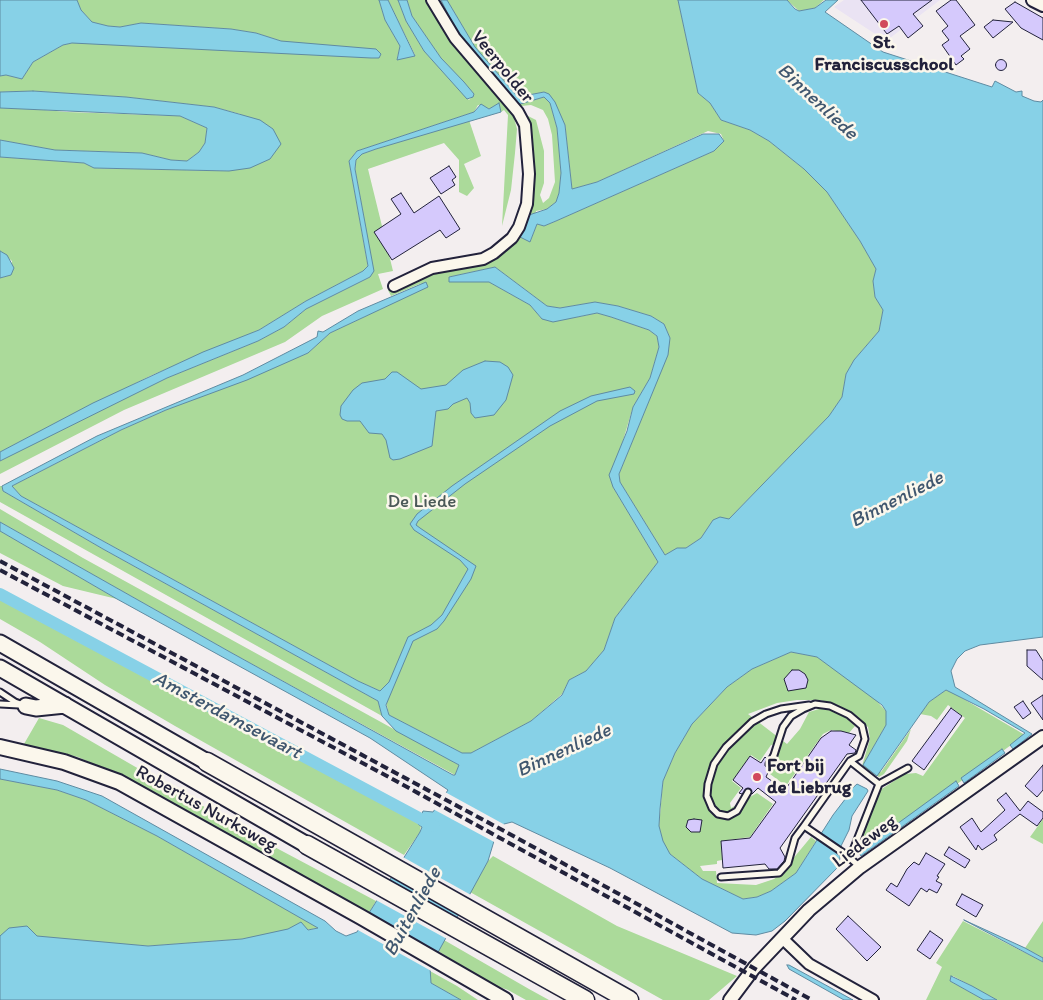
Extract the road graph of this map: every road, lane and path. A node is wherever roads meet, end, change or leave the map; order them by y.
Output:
1 (432, 0) edge
2 (1033, 0) edge
3 (1043, 5) edge
4 (394, 286) dead end
5 (0, 643) edge
6 (0, 668) edge
7 (0, 692) edge
8 (0, 704) edge
9 (815, 704) junction
10 (65, 705) junction
11 (26, 706) junction
12 (1043, 737) edge
13 (0, 747) edge
14 (850, 761) junction
15 (207, 762) joint
16 (769, 764) dead end
17 (908, 768) dead end
18 (879, 784) junction
19 (748, 792) dead end
20 (804, 826) junction
21 (308, 845) joint
22 (848, 856) junction
23 (860, 867) junction
24 (721, 877) dead end
25 (783, 939) junction
26 (505, 1000) edge
27 (585, 1000) edge
28 (629, 1000) edge
29 (730, 1000) edge
30 (873, 1000) edge

1 - 4 street, Veerpolder
2 - 3 street
5 - 15 main road
6 - 10 main road
7 - 11 lane
8 - 11 lane
9 - 14 lane
9 - 16 lane
9 - 19 lane
10 - 11 main road
10 - 21 main road
12 - 23 street, Liedeweg
13 - 26 main road, Robertus Nurksweg
14 - 18 lane
14 - 20 lane
15 - 28 highway
17 - 18 lane
18 - 22 lane
20 - 22 lane
20 - 24 lane
21 - 27 highway
22 - 23 lane
23 - 25 street, Liedeweg
25 - 29 street, Liedeweg
25 - 30 street

